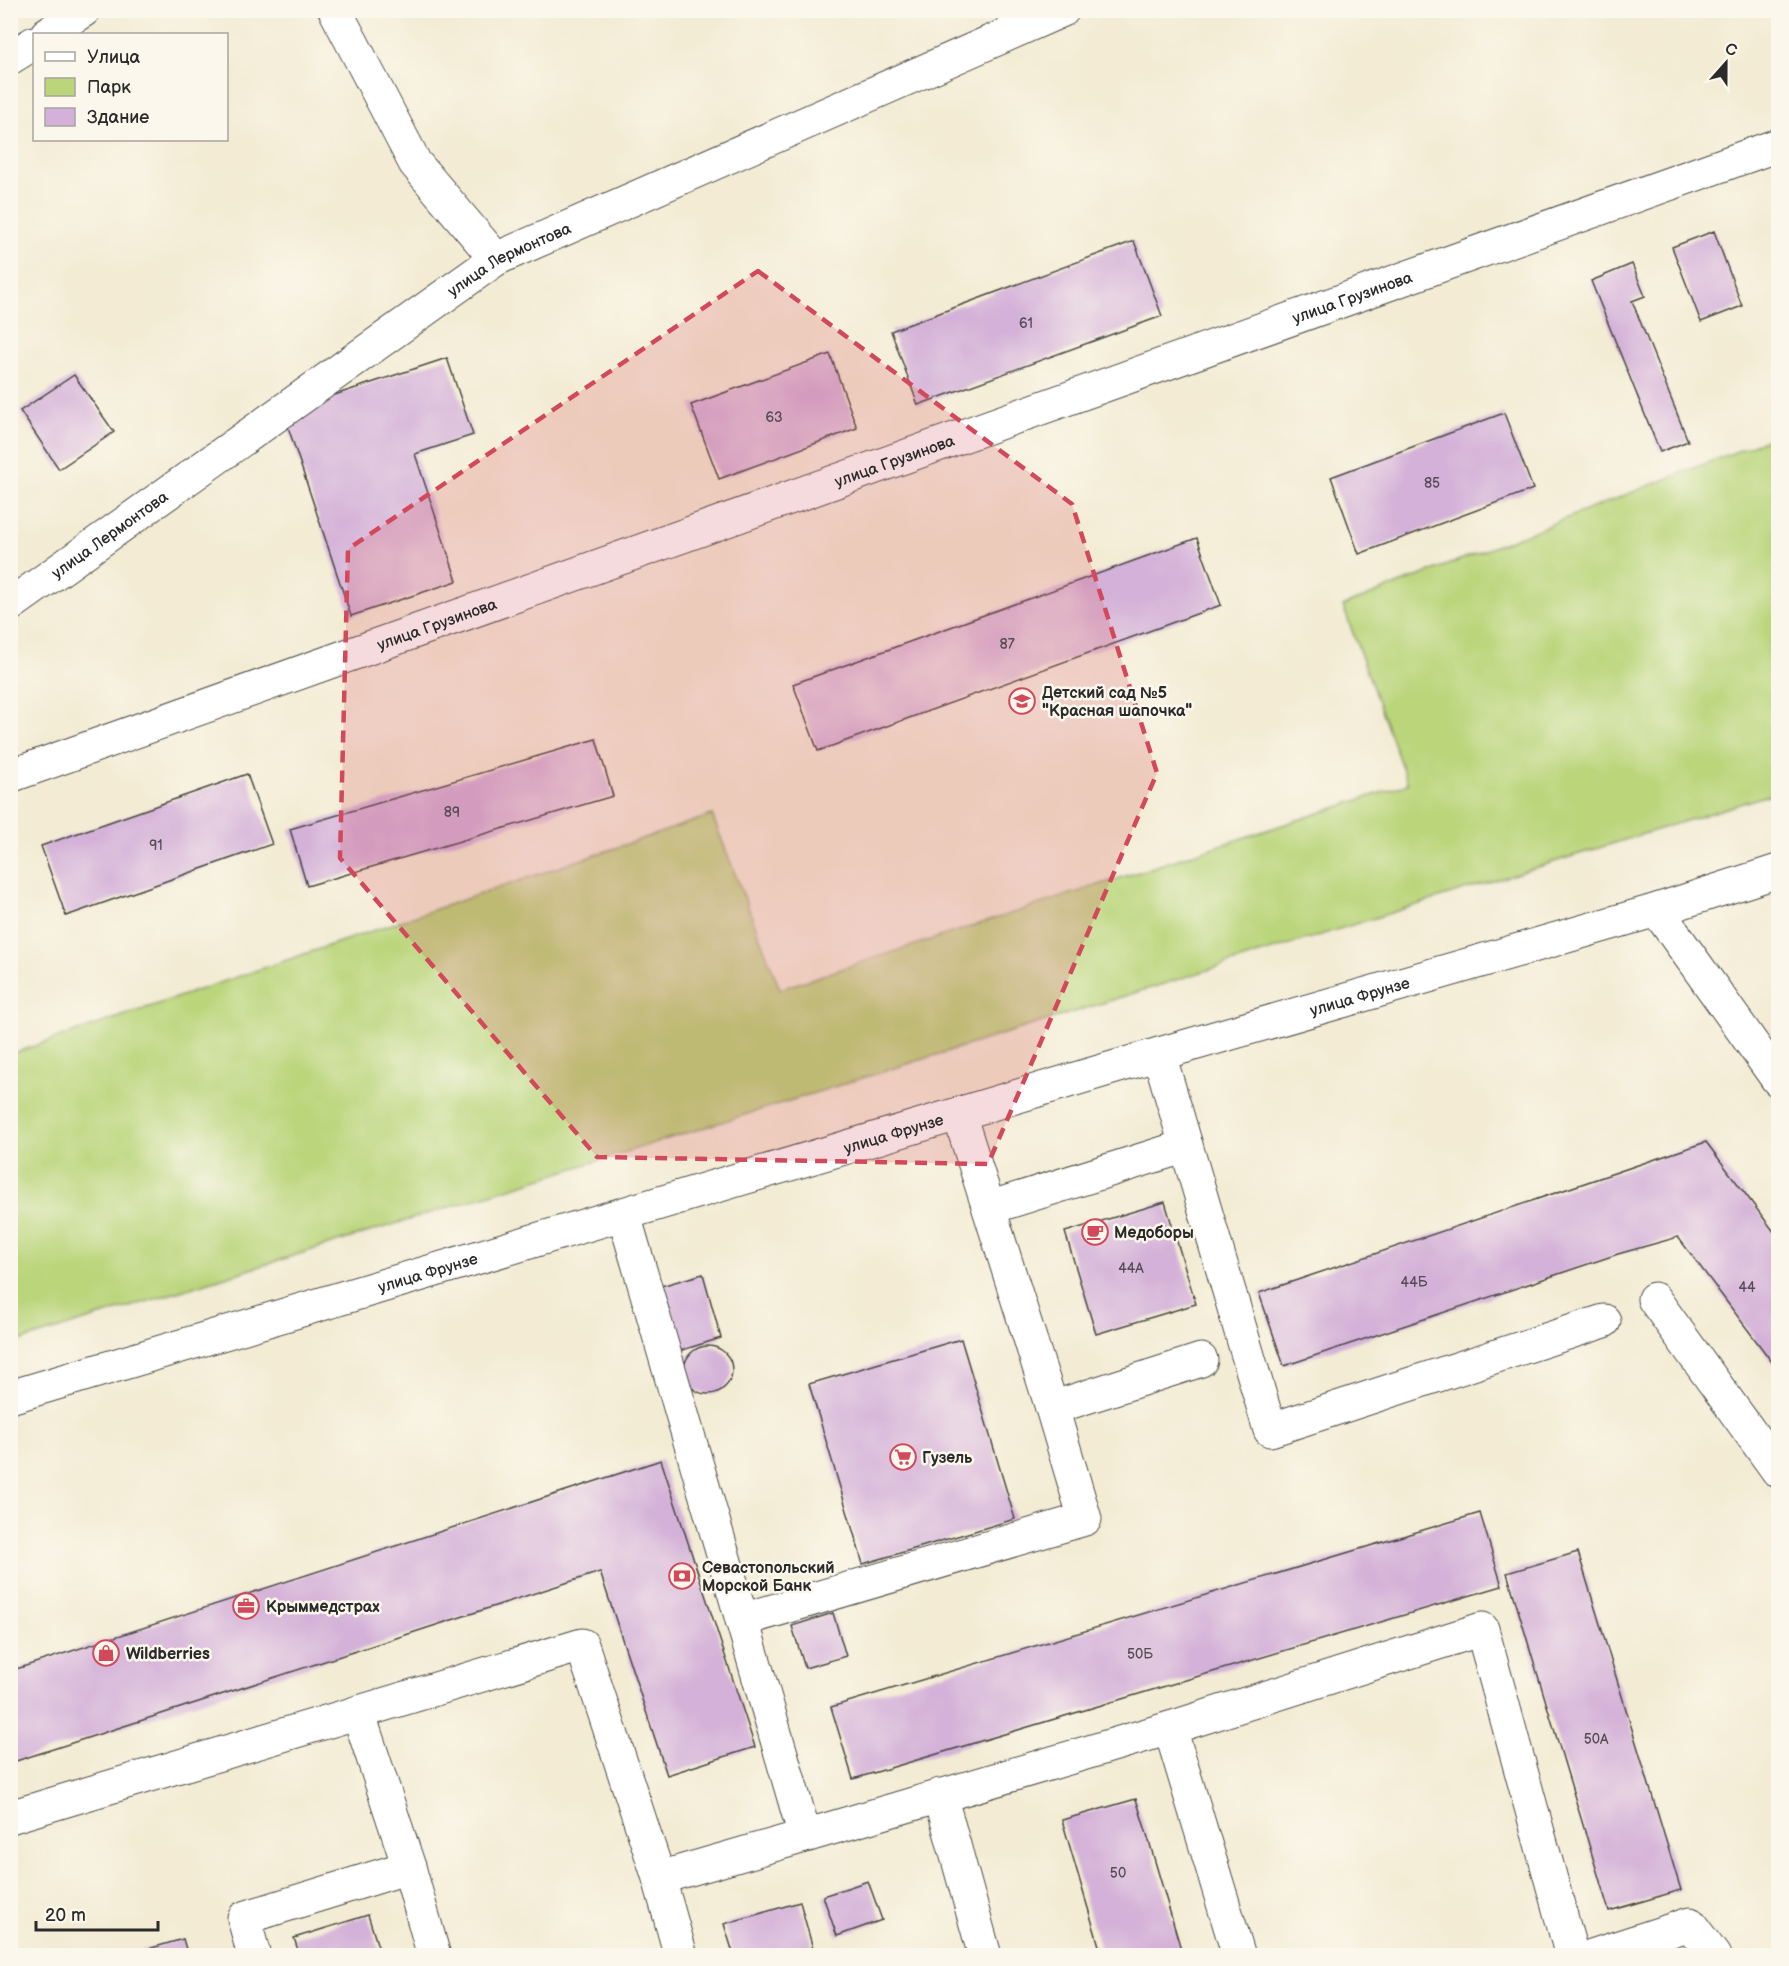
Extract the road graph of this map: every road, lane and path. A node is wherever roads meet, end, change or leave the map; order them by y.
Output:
1 (84, 10) edge
2 (334, 10) edge
3 (1063, 10) edge
4 (49, 33) edge
5 (33, 44) edge
6 (10, 58) edge
7 (1779, 145) edge
8 (496, 259) junction
9 (10, 605) edge
10 (10, 776) edge
11 (1779, 871) edge
12 (1657, 910) junction
13 (1159, 1054) junction
14 (1779, 1080) edge
15 (959, 1114) junction
16 (1186, 1146) junction
17 (989, 1208) junction
18 (624, 1215) junction
19 (1654, 1299) dead end
20 (1604, 1321) dead end
21 (1201, 1360) dead end
22 (10, 1397) edge
23 (1052, 1408) junction
24 (1779, 1471) edge
25 (742, 1620) junction
26 (358, 1712) junction
27 (1170, 1728) junction
28 (940, 1795) junction
29 (10, 1817) edge
30 (805, 1836) junction
31 (409, 1868) junction
32 (659, 1878) junction
33 (254, 1956) edge
34 (434, 1956) edge
35 (681, 1956) edge
36 (985, 1956) edge
37 (1239, 1956) edge
38 (1572, 1956) edge
39 (1592, 1956) edge
40 (1714, 1956) edge

1 - 4 street
2 - 8 street
3 - 8 street, улица Лермонтова
5 - 6 street
7 - 10 street, улица Грузинова
8 - 9 street, улица Лермонтова
11 - 12 street, улица Фрунзе
12 - 13 street, улица Фрунзе
12 - 14 street
13 - 15 street, улица Фрунзе
13 - 16 street
15 - 17 street
15 - 18 street, улица Фрунзе
16 - 17 street
16 - 20 street
17 - 23 street
18 - 22 street, улица Фрунзе
18 - 25 street
19 - 24 street
21 - 23 street
23 - 25 street
25 - 30 street
26 - 29 street
26 - 31 street
26 - 32 street
27 - 28 street
27 - 37 street
27 - 38 street
28 - 30 street
28 - 36 street
30 - 32 street
31 - 33 street
31 - 34 street
32 - 35 street
39 - 40 street

